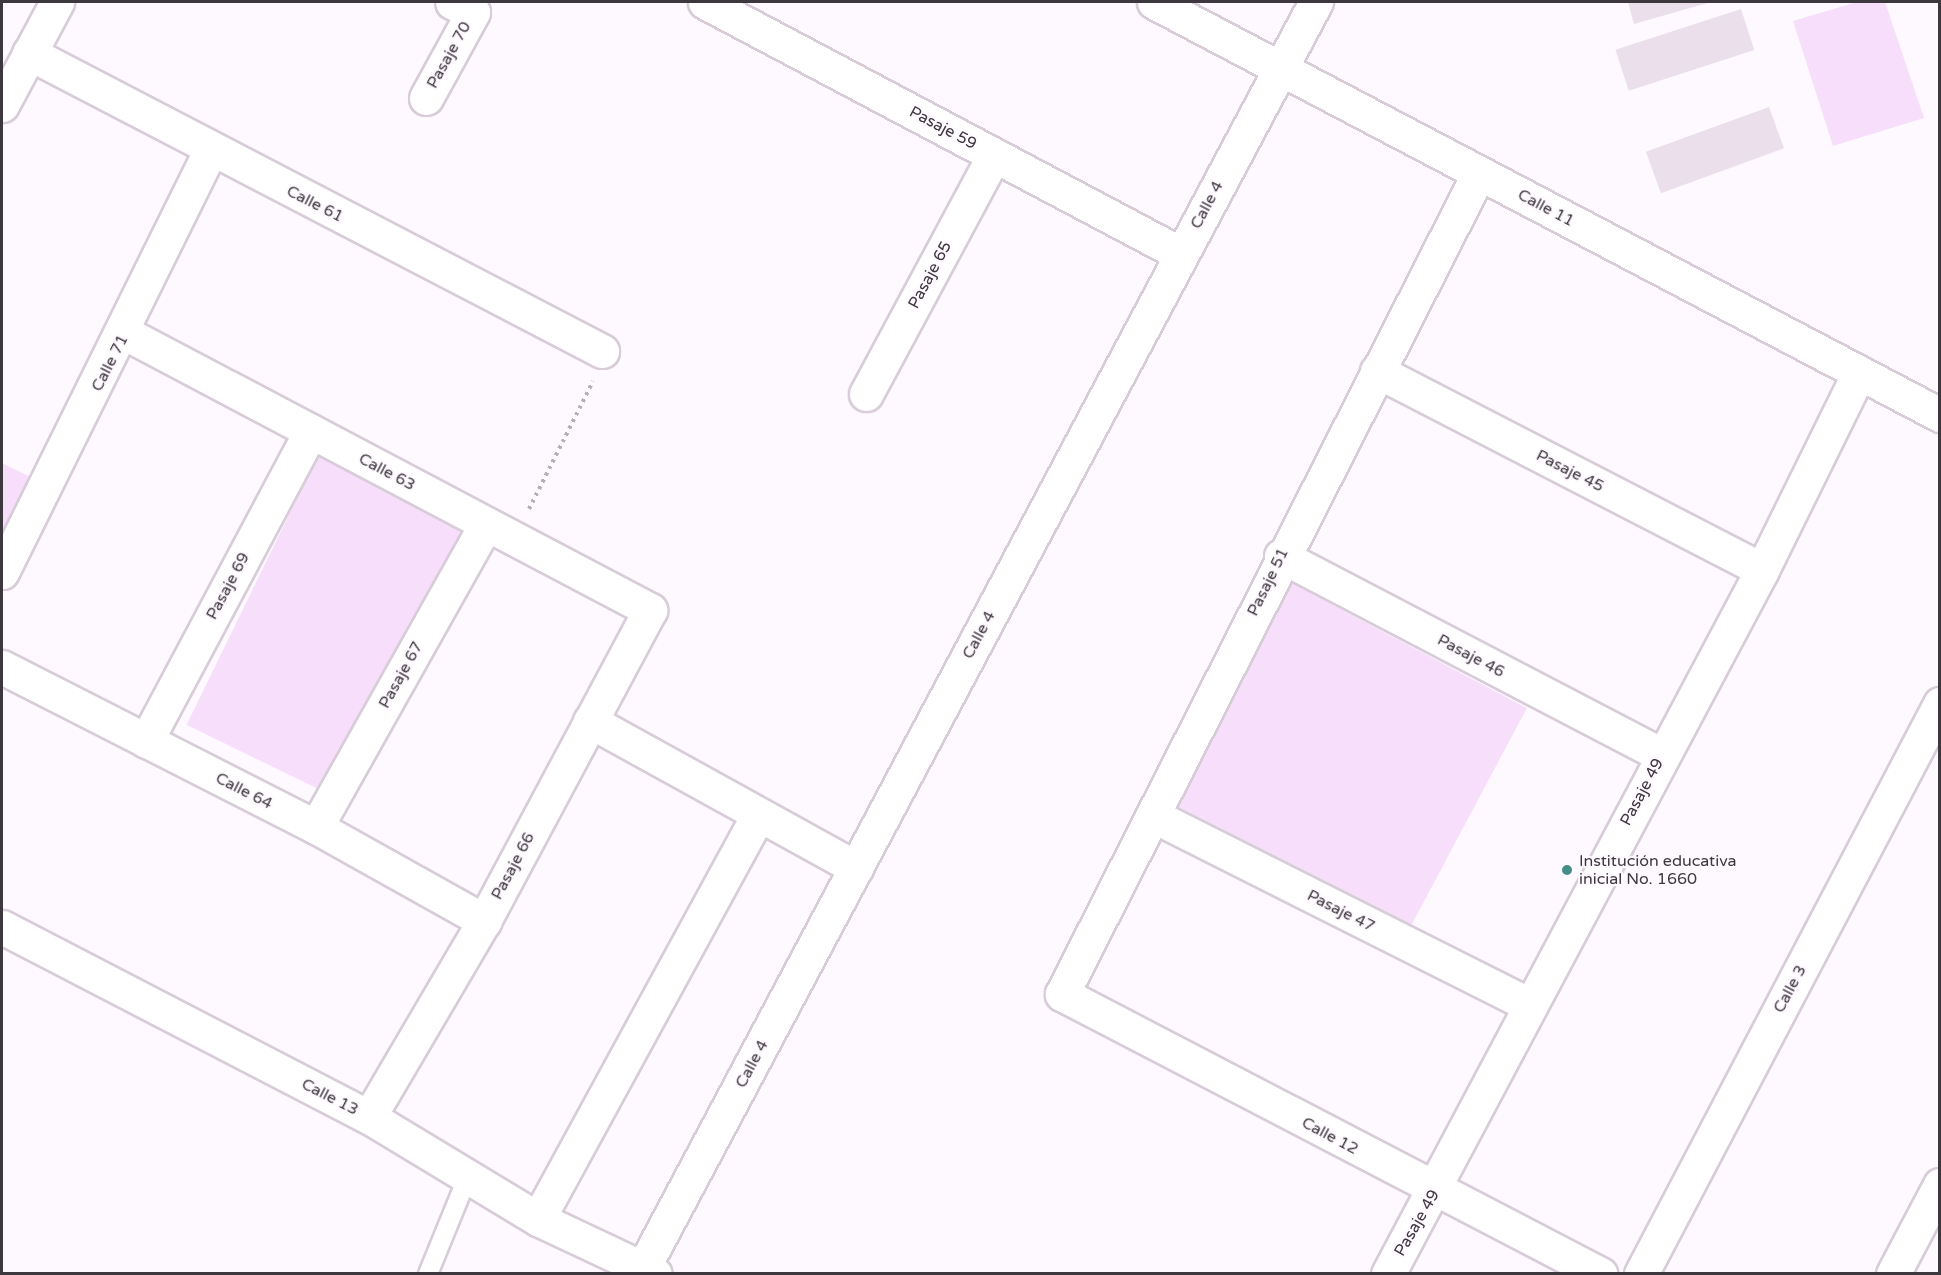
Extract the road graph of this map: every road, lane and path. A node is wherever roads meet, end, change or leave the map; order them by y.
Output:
1 (57, 2) edge
2 (705, 2) edge
3 (1154, 2) edge
4 (1316, 2) edge
5 (462, 7) edge
6 (29, 53) junction
7 (1280, 68) junction
8 (426, 98) dead end
9 (2, 105) edge
10 (211, 150) junction
11 (994, 155) junction
12 (1479, 173) junction
13 (1181, 254) junction
14 (125, 333) junction
15 (602, 351) joint
16 (1377, 372) junction
17 (1859, 373) junction
18 (866, 394) dead end
19 (1940, 415) edge
20 (311, 431) junction
21 (500, 531) junction
22 (1281, 556) junction
23 (1762, 570) junction
24 (2, 572) edge
25 (650, 610) joint
26 (2, 667) edge
27 (1940, 704) edge
28 (590, 721) junction
29 (146, 741) junction
30 (1662, 755) junction
31 (1154, 816) junction
32 (757, 818) junction
33 (316, 827) junction
34 (855, 868) junction
35 (484, 921) junction
36 (2, 927) edge
37 (1062, 994) joint
38 (1529, 1005) junction
39 (369, 1117) junction
40 (468, 1176) junction
41 (1940, 1185) edge
42 (1436, 1192) junction
43 (538, 1219) junction
44 (649, 1271) edge
45 (428, 1274) edge
46 (1388, 1274) edge
47 (1600, 1274) edge
48 (1641, 1274) edge
49 (1893, 1274) edge

1 - 6 street
2 - 11 street, Pasaje 59
3 - 7 street, Calle 11
4 - 7 street, Calle 4
5 - 8 street, Pasaje 70
6 - 9 street
6 - 10 street, Calle 61
7 - 12 street, Calle 11
7 - 13 street, Calle 4
10 - 14 street, Calle 71
10 - 15 street, Calle 61
11 - 13 street, Pasaje 59
11 - 18 street, Pasaje 65
12 - 16 street, Pasaje 51
12 - 17 street, Calle 11
13 - 34 street, Calle 4
14 - 20 street, Calle 63
14 - 24 street, Calle 71
15 - 21 path
16 - 22 street, Pasaje 51
16 - 23 street, Pasaje 45
17 - 19 street, Calle 11
17 - 23 street, Pasaje 49
20 - 21 street, Calle 63
20 - 29 street, Pasaje 69
21 - 25 street, Calle 63
21 - 33 street, Pasaje 67
22 - 30 street, Pasaje 46
22 - 31 street, Pasaje 51
23 - 30 street, Pasaje 49
25 - 28 street, Pasaje 66
26 - 29 street, Calle 64
27 - 48 street, Calle 3
28 - 32 street
28 - 35 street, Pasaje 66
29 - 33 street, Calle 64
30 - 38 street, Pasaje 49
31 - 37 street, Pasaje 51
31 - 38 street, Pasaje 47
32 - 34 street
32 - 43 street
33 - 35 street, Calle 64
34 - 44 street, Calle 4
35 - 39 street, Pasaje 66
36 - 39 street, Calle 13
37 - 42 street, Calle 12
38 - 42 street, Pasaje 49
39 - 40 street, Calle 13
40 - 43 street, Calle 13
40 - 45 lane
41 - 49 street
42 - 46 street, Pasaje 49
42 - 47 street, Calle 12
43 - 44 street, Calle 13

